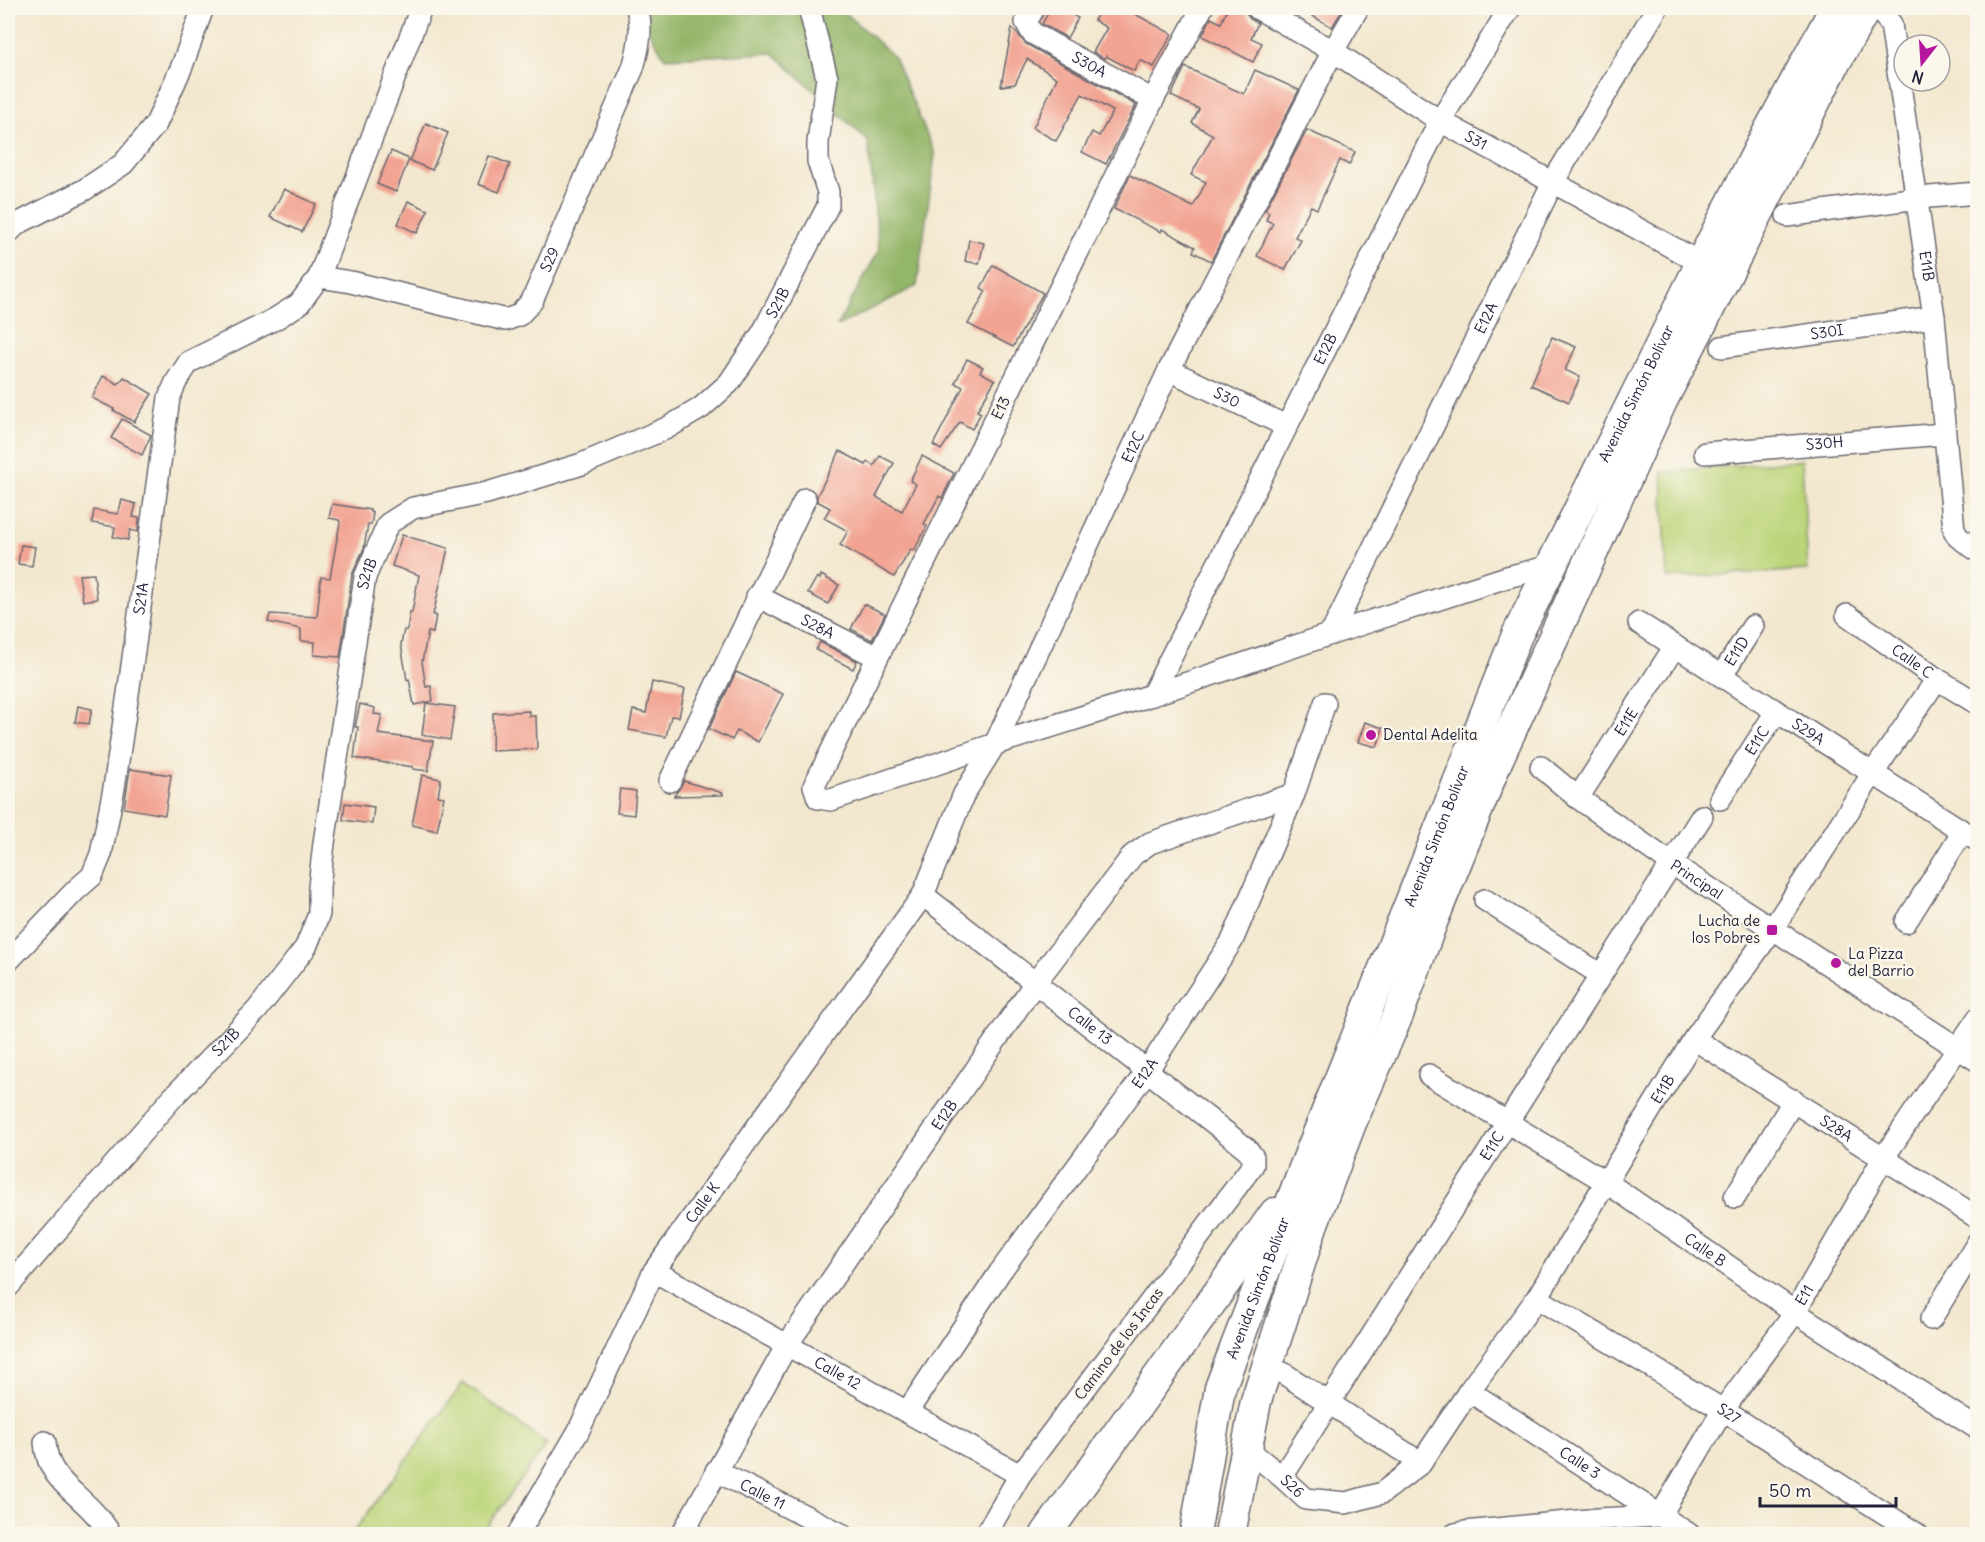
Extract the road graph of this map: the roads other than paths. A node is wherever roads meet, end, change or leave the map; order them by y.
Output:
1 (203, 8) edge
2 (422, 8) edge
3 (637, 8) edge
4 (809, 8) edge
5 (1202, 8) edge
6 (1257, 8) edge
7 (1358, 8) edge
8 (1510, 8) edge
9 (1656, 8) edge
10 (1836, 8) edge
11 (1866, 8) edge
12 (1877, 8) edge
13 (1031, 17) edge
14 (1333, 51) junction
15 (1153, 100) junction
16 (1440, 122) junction
17 (1553, 182) junction
18 (1977, 193) edge
19 (1917, 198) junction
20 (1787, 216) dead end
21 (8, 233) edge
22 (1701, 263) junction
23 (319, 278) junction
24 (1934, 318) junction
25 (1722, 347) dead end
26 (1169, 370) junction
27 (1286, 426) junction
28 (1944, 434) junction
29 (1705, 453) dead end
30 (805, 499) dead end
31 (1977, 551) edge
32 (1551, 566) junction
33 (757, 596) junction
34 (1847, 615) dead end
35 (1639, 623) dead end
36 (1753, 626) dead end
37 (1331, 634) junction
38 (1675, 646) junction
39 (877, 657) junction
40 (1722, 675) junction
41 (1937, 679) junction
42 (1152, 695) junction
43 (1325, 703) dead end
44 (1977, 704) edge
45 (1776, 712) junction
46 (995, 744) junction
47 (1541, 767) dead end
48 (1873, 773) junction
49 (670, 781) dead end
50 (1294, 794) junction
51 (1578, 798) junction
52 (1720, 800) dead end
53 (1702, 816) dead end
54 (1970, 836) edge
55 (1672, 864) junction
56 (923, 895) junction
57 (1485, 900) dead end
58 (1906, 922) dead end
59 (1772, 930) junction
60 (8, 961) edge
61 (1601, 975) junction
62 (1035, 983) junction
63 (1977, 1018) edge
64 (1694, 1039) junction
65 (1958, 1048) junction
66 (1977, 1061) edge
67 (1147, 1071) junction
68 (1429, 1075) dead end
69 (1794, 1100) junction
70 (1507, 1124) junction
71 (1253, 1157) joint
72 (1884, 1157) junction
73 (1301, 1176) junction
74 (1606, 1182) junction
75 (1735, 1197) dead end
76 (1977, 1218) edge
77 (1977, 1242) edge
78 (654, 1271) junction
79 (8, 1287) edge
80 (1537, 1298) junction
81 (1795, 1312) junction
82 (1931, 1318) dead end
83 (787, 1345) junction
84 (1283, 1373) dead end
85 (1469, 1391) junction
86 (1329, 1403) junction
87 (1723, 1410) junction
88 (907, 1412) junction
89 (1977, 1429) edge
90 (45, 1442) dead end
91 (1244, 1458) junction
92 (1421, 1463) junction
93 (716, 1471) junction
94 (1020, 1475) junction
95 (1282, 1477) junction
96 (1625, 1491) junction
97 (1382, 1493) joint
98 (1660, 1516) junction
99 (1598, 1519) junction
100 (525, 1532) edge
101 (111, 1534) edge
102 (682, 1534) edge
103 (841, 1534) edge
104 (986, 1534) edge
105 (1046, 1534) edge
106 (1195, 1534) edge
107 (1230, 1534) edge
108 (1455, 1534) edge
109 (1689, 1534) edge
110 (1917, 1534) edge

1 - 21 street
2 - 23 street, S21A
3 - 23 street, S29
4 - 79 street, S21B
5 - 15 street, E13
6 - 14 street, S31
7 - 14 street, E12C
8 - 16 street, E12B
9 - 17 street, E12A
10 - 22 highway, Avenida Simón Bolívar
11 - 91 highway, Avenida Simón Bolívar
12 - 19 street, E11B
13 - 15 street, S30A
14 - 16 street, S31
14 - 26 street, E12C
15 - 39 street, E13
16 - 17 street, S31
16 - 27 street, E12B
17 - 22 street, S31
17 - 37 street, E12A
18 - 19 street
19 - 20 street
19 - 24 street, E11B
22 - 32 highway, Avenida Simón Bolívar
23 - 60 street, S21A
24 - 25 street, S30I
24 - 28 street, E11B
26 - 27 street, S30
26 - 46 street, E12C
27 - 42 street, E12B
28 - 29 street, S30H
28 - 31 street, E11B
30 - 33 street
32 - 37 street
32 - 73 highway, Avenida Simón Bolívar
33 - 39 street, S28A
33 - 49 street
34 - 41 street, Calle C
35 - 38 street, S29A
36 - 40 street, E11D
37 - 42 street
38 - 40 street, S29A
38 - 51 street, E11E
39 - 46 street, E13
40 - 45 street, S29A
41 - 44 street, Calle C
41 - 48 street, E11B
42 - 46 street
43 - 50 street, E12A
45 - 48 street, S29A
45 - 52 street, E11C
46 - 56 street, E12C
47 - 51 street, Principal
48 - 54 street, S29A
48 - 59 street, E11B
50 - 62 street, E12B
50 - 67 street, E12A
51 - 55 street, Principal
53 - 55 street, E11C
54 - 58 street
55 - 59 street, Principal
55 - 61 street, E11C
56 - 62 street, Calle 13
56 - 78 street, Calle K
57 - 61 street
59 - 64 street, E11B
59 - 65 street, Principal
61 - 70 street, E11C
62 - 67 street, Calle 13
62 - 83 street, E12B
63 - 65 street, E11
64 - 69 street, S28A
64 - 74 street, E11B
65 - 66 street, Principal
65 - 72 street, E11
67 - 71 street, Calle 13
67 - 88 street, E12A
68 - 70 street, Calle B
69 - 72 street, S28A
69 - 75 street
70 - 74 street, Calle B
70 - 86 street, E11C
71 - 94 street, Camino de los Incas
72 - 76 street, S28A
72 - 81 street, E11
73 - 105 highway
73 - 106 highway, Avenida Simón Bolívar
74 - 80 street, E11B
74 - 81 street, Calle B
77 - 82 street
78 - 83 street, Calle 12
78 - 100 street, Calle K
80 - 85 street, E11B
80 - 87 street, S27
81 - 87 street, E11
81 - 89 street, Calle B
83 - 88 street, Calle 12
83 - 93 street, E12B
84 - 86 street
85 - 92 street, E11B
85 - 96 street, Calle 3
86 - 92 street
86 - 95 street, E11C
87 - 98 street, E11
87 - 110 street, S27
88 - 94 street, Calle 12
90 - 101 street
91 - 95 street, S26
91 - 107 highway, Avenida Simón Bolívar
92 - 97 street, E11B
93 - 102 street, E12B
93 - 103 street, Calle 11
94 - 104 street, Camino de los Incas
95 - 97 street, S26
96 - 98 street, Calle 3
96 - 99 street
98 - 99 street
98 - 109 street, Calle 3
99 - 108 street

